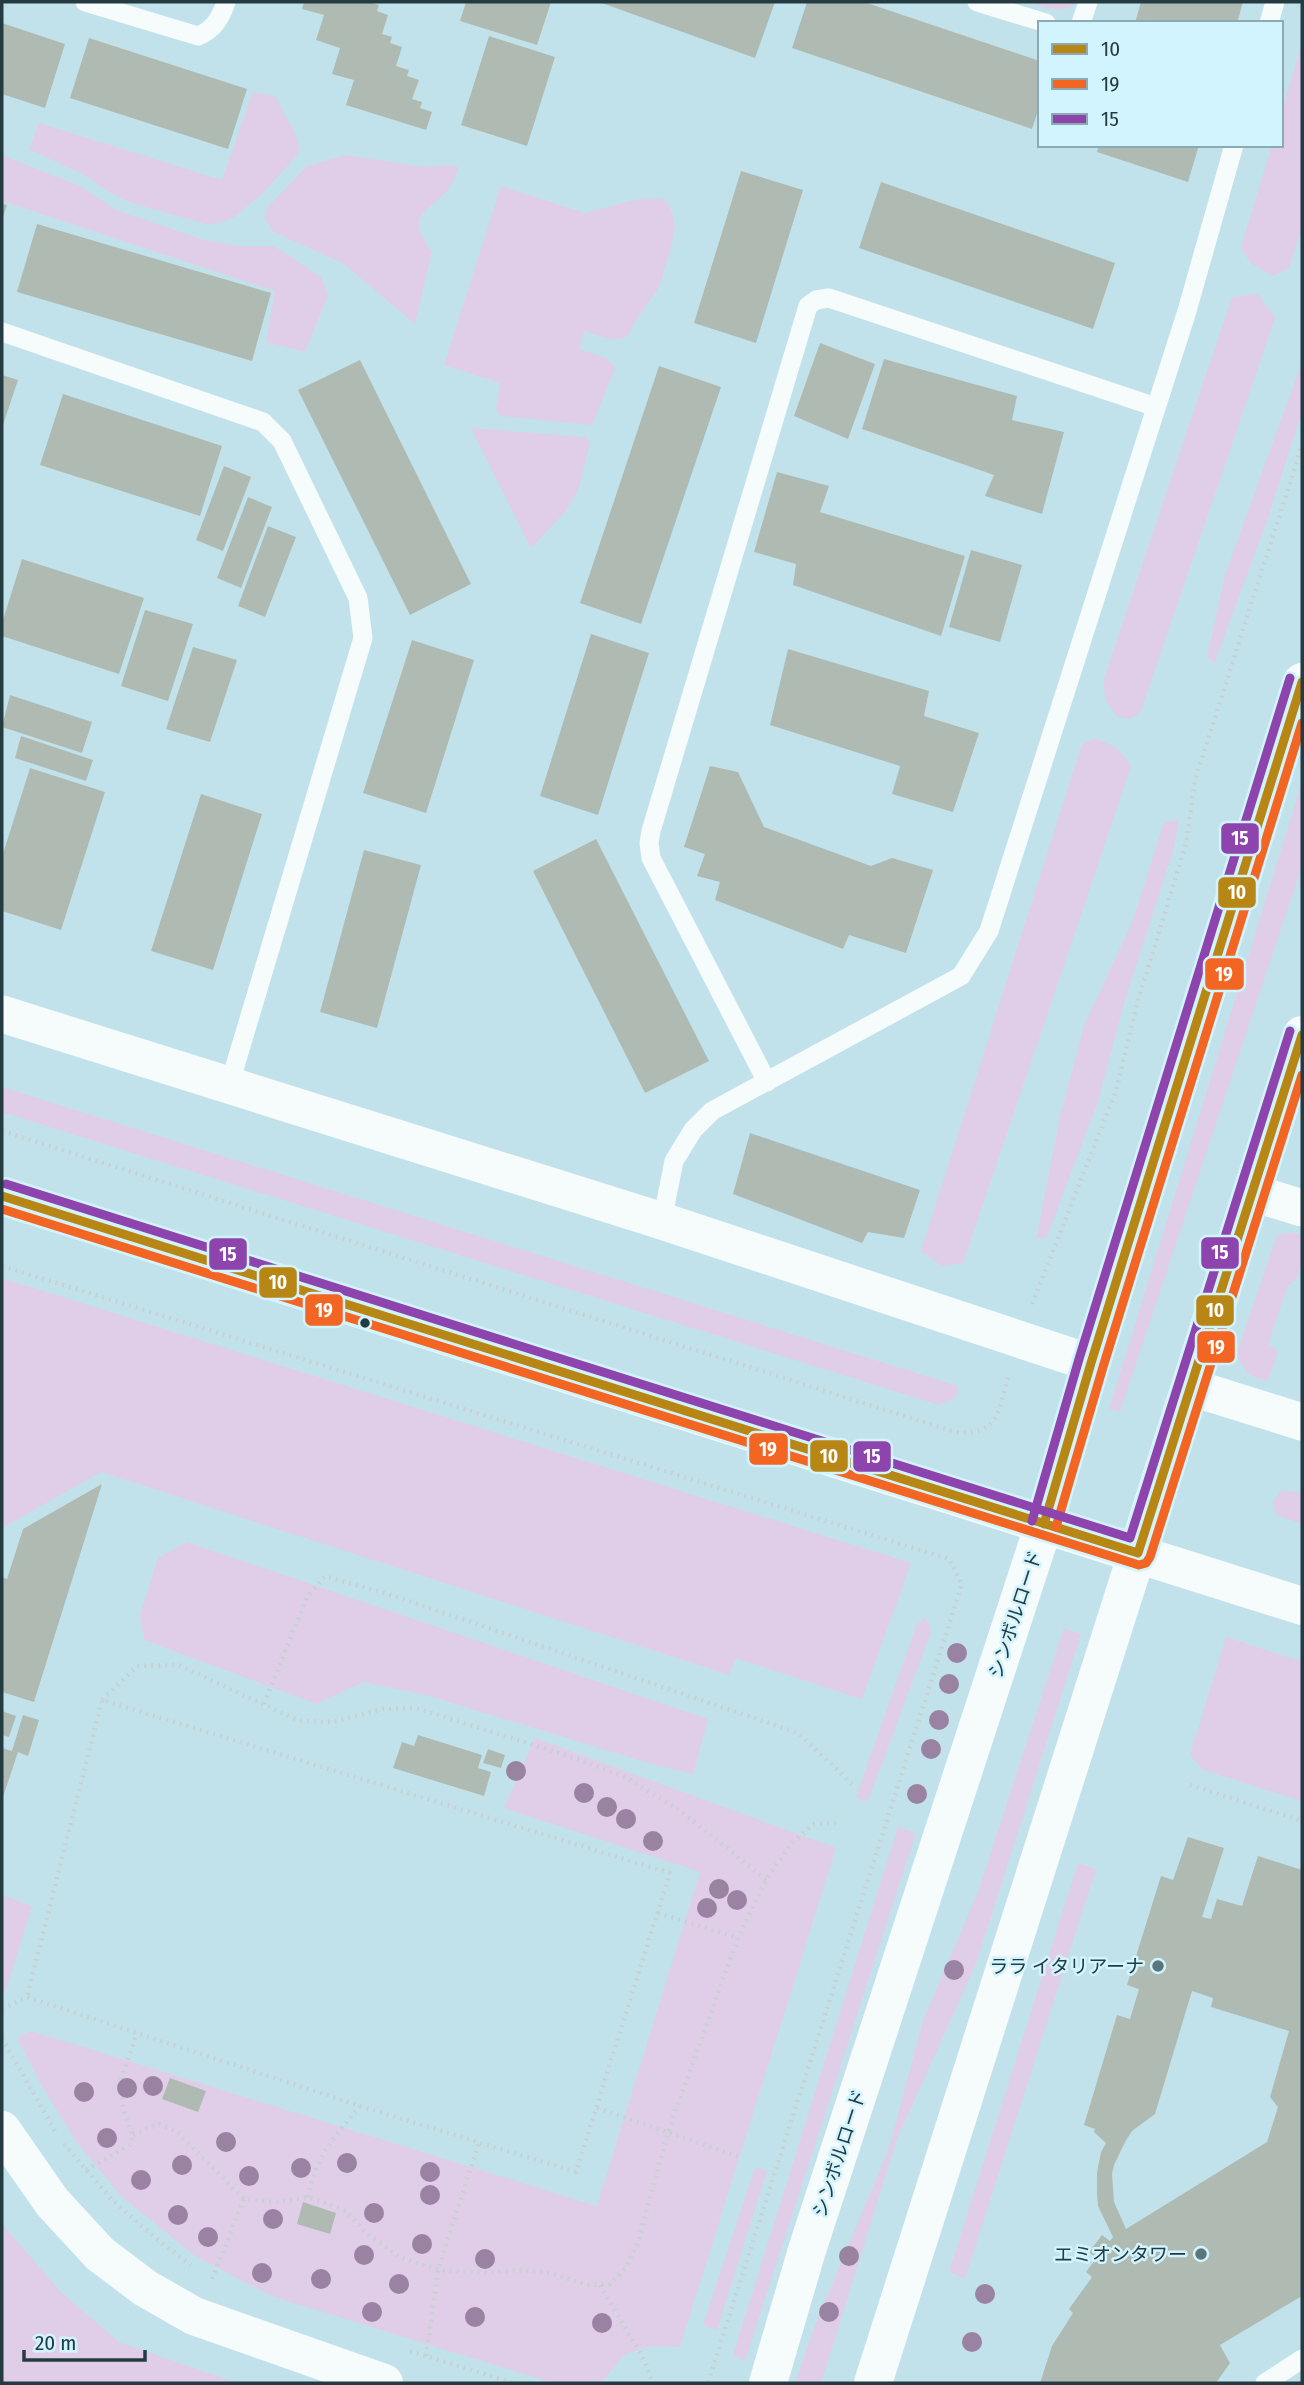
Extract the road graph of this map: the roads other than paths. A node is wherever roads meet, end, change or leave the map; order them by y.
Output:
1 (85, 2) edge
2 (226, 2) edge
3 (977, 2) edge
4 (1088, 2) edge
5 (1275, 2) edge
6 (1039, 21) edge
7 (1082, 21) edge
8 (1270, 21) edge
9 (1233, 147) edge
10 (2, 332) edge
11 (1156, 407) junction
12 (1302, 682) edge
13 (2, 1014) edge
14 (1302, 1035) edge
15 (766, 1082) junction
16 (229, 1086) junction
17 (1253, 1193) junction
18 (2, 1196) edge
19 (1302, 1208) edge
20 (662, 1221) junction
21 (1091, 1363) junction
22 (1190, 1387) junction
23 (1302, 1422) edge
24 (1044, 1524) junction
25 (1138, 1553) junction
26 (1302, 1606) edge
27 (2, 2130) edge
28 (1302, 2359) edge
29 (384, 2383) edge
30 (768, 2383) edge
31 (873, 2383) edge
32 (1265, 2383) edge

1 - 2 lane
3 - 6 lane
4 - 7 lane
5 - 8 lane
9 - 11 lane
10 - 16 lane
11 - 15 lane
11 - 15 lane
12 - 21 street, シンボルロード
13 - 16 street
14 - 17 street
15 - 20 lane
16 - 20 street
17 - 19 street
17 - 22 street
18 - 24 street
20 - 21 street
21 - 24 street, シンボルロード
22 - 23 street
22 - 25 street
24 - 25 street
24 - 30 street, シンボルロード
25 - 26 street
25 - 31 street
27 - 29 street
28 - 32 lane

